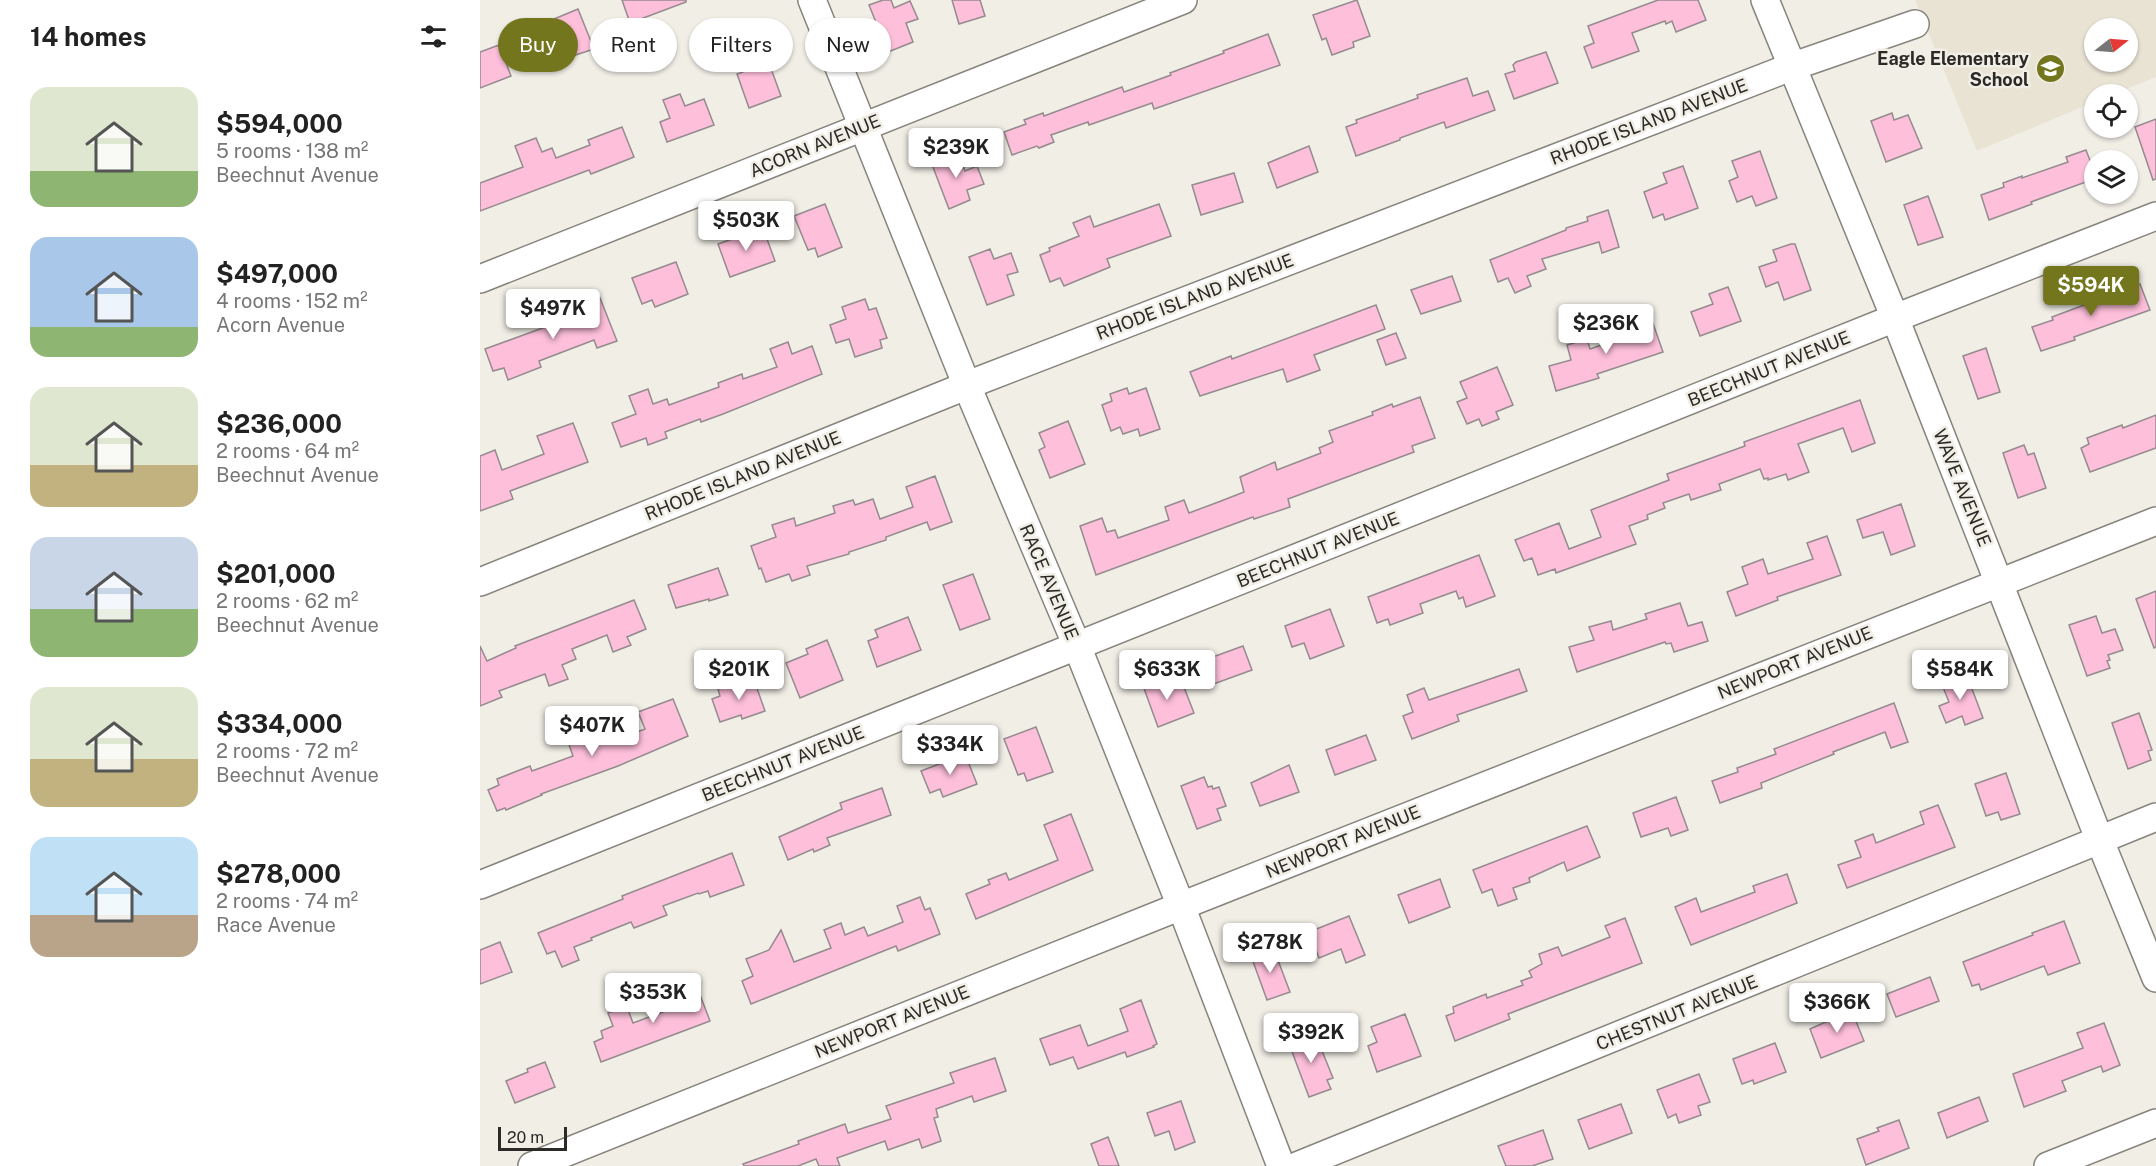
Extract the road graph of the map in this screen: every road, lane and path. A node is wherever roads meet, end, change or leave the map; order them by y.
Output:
1 (812, 0) edge
2 (1183, 0) edge
3 (1765, 0) edge
4 (1915, 24) dead end
5 (1791, 67) junction
6 (862, 128) junction
7 (2156, 216) edge
8 (480, 279) edge
9 (1895, 318) junction
10 (967, 386) junction
11 (2156, 521) edge
12 (480, 582) edge
13 (2000, 582) junction
14 (1077, 646) junction
15 (2156, 817) edge
16 (2100, 842) junction
17 (480, 885) edge
18 (1181, 906) junction
19 (2156, 978) edge
20 (2156, 1123) edge
21 (532, 1166) edge
22 (1281, 1166) edge
23 (1297, 1166) edge
24 (2048, 1166) edge

1 - 6 street, RACE AVENUE
2 - 6 street, ACORN AVENUE
3 - 5 street, WAVE AVENUE
4 - 5 street, RHODE ISLAND AVENUE
5 - 9 street, WAVE AVENUE
5 - 10 street, RHODE ISLAND AVENUE
6 - 8 street, ACORN AVENUE
6 - 10 street, RACE AVENUE
7 - 9 street, BEECHNUT AVENUE
9 - 13 street, WAVE AVENUE
9 - 14 street, BEECHNUT AVENUE
10 - 12 street, RHODE ISLAND AVENUE
10 - 14 street, RACE AVENUE
11 - 13 street, NEWPORT AVENUE
13 - 16 street, WAVE AVENUE
13 - 18 street, NEWPORT AVENUE
14 - 17 street, BEECHNUT AVENUE
14 - 18 street, RACE AVENUE
15 - 16 street, CHESTNUT AVENUE
16 - 19 street, WAVE AVENUE
16 - 23 street, CHESTNUT AVENUE
18 - 21 street, NEWPORT AVENUE
18 - 22 street, RACE AVENUE
20 - 24 street

